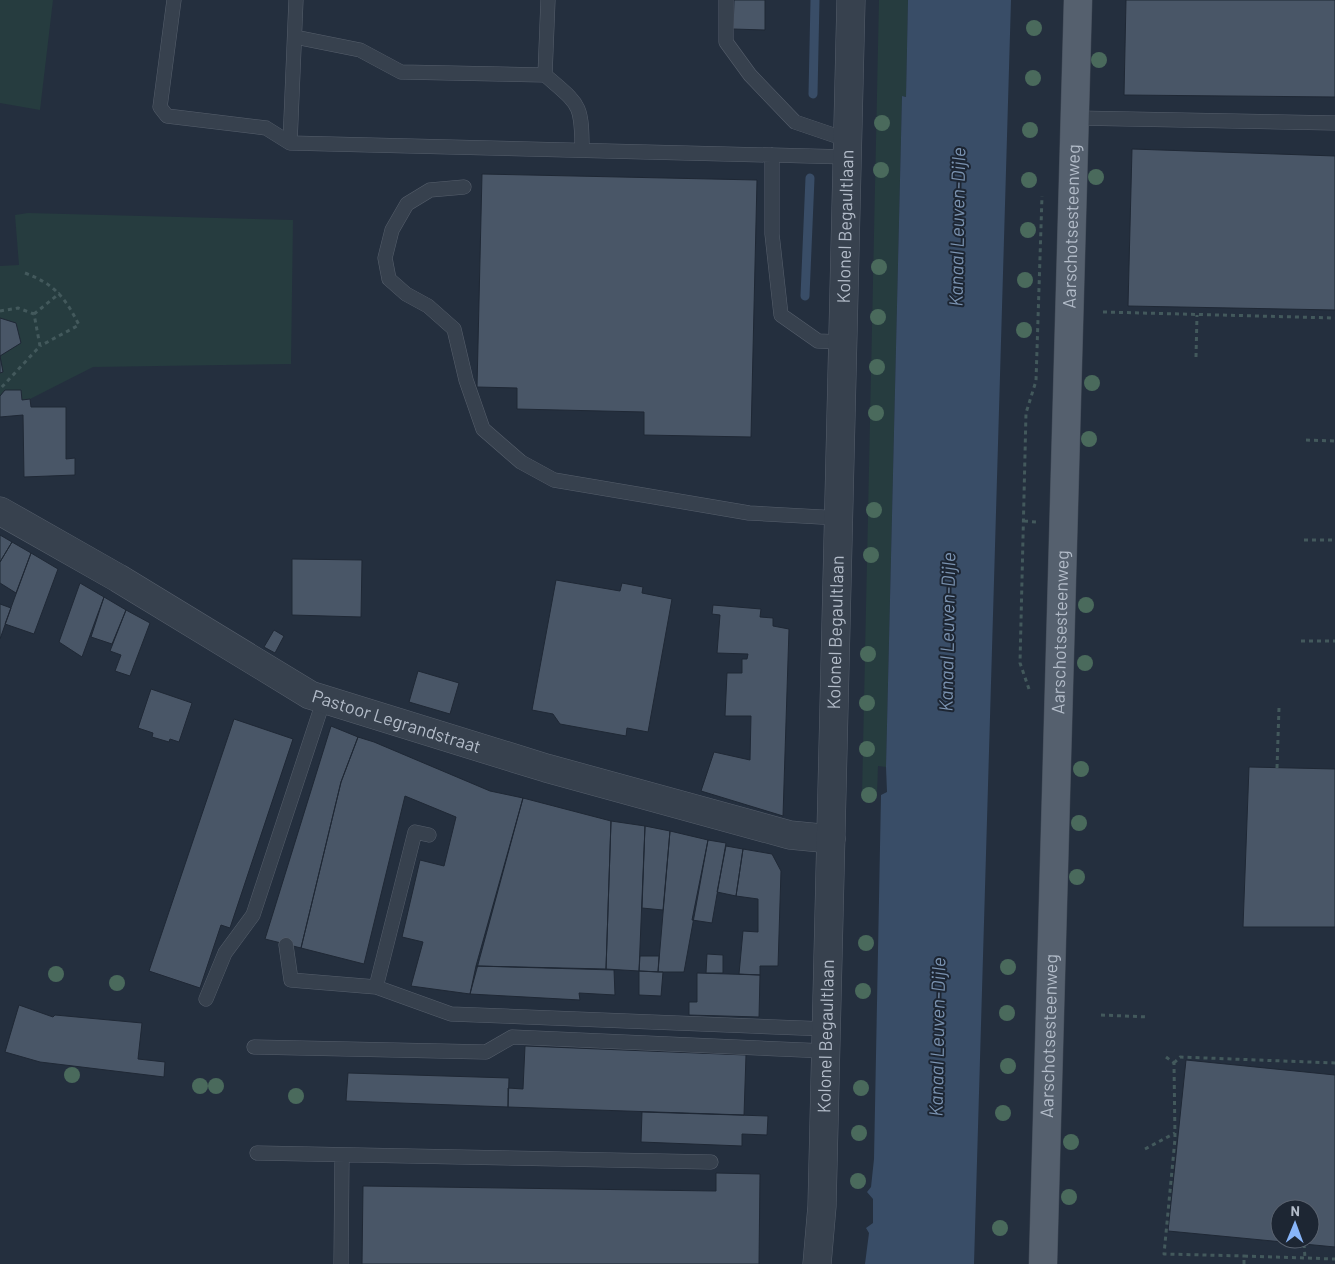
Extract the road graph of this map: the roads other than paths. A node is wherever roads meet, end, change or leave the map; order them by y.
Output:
1 (174, 0) edge
2 (296, 0) edge
3 (548, 0) edge
4 (726, 0) edge
5 (851, 0) edge
6 (1078, 0) edge
7 (295, 37) junction
8 (545, 74) junction
9 (1076, 118) junction
10 (1335, 123) edge
11 (290, 143) junction
12 (847, 148) junction
13 (582, 150) junction
14 (772, 155) junction
15 (464, 187) dead end
16 (843, 342) junction
17 (0, 511) edge
18 (839, 518) junction
19 (324, 699) junction
20 (429, 835) dead end
21 (831, 839) junction
22 (286, 944) dead end
23 (376, 987) junction
24 (206, 999) dead end
25 (826, 1040) junction
26 (254, 1047) dead end
27 (256, 1153) dead end
28 (342, 1155) junction
29 (711, 1162) dead end
30 (340, 1264) edge
31 (817, 1264) edge
32 (1043, 1264) edge

1 - 11 lane
2 - 7 lane
3 - 8 lane
4 - 12 lane
5 - 12 street, Kolonel Begaultlaan
6 - 9 main road, Aarschotsesteenweg
7 - 8 lane
7 - 11 lane
8 - 13 lane
9 - 10 lane
9 - 32 main road, Aarschotsesteenweg
11 - 13 lane
12 - 14 lane
12 - 16 street, Kolonel Begaultlaan
13 - 14 lane
14 - 16 lane
15 - 18 lane
16 - 18 street, Kolonel Begaultlaan
17 - 19 street, Pastoor Legrandstraat
18 - 21 street, Kolonel Begaultlaan
19 - 21 street, Pastoor Legrandstraat
19 - 24 lane
20 - 23 lane
21 - 25 street, Kolonel Begaultlaan
22 - 23 lane
23 - 25 lane
25 - 26 lane
25 - 31 street, Kolonel Begaultlaan
27 - 28 lane
28 - 29 lane
28 - 30 lane

